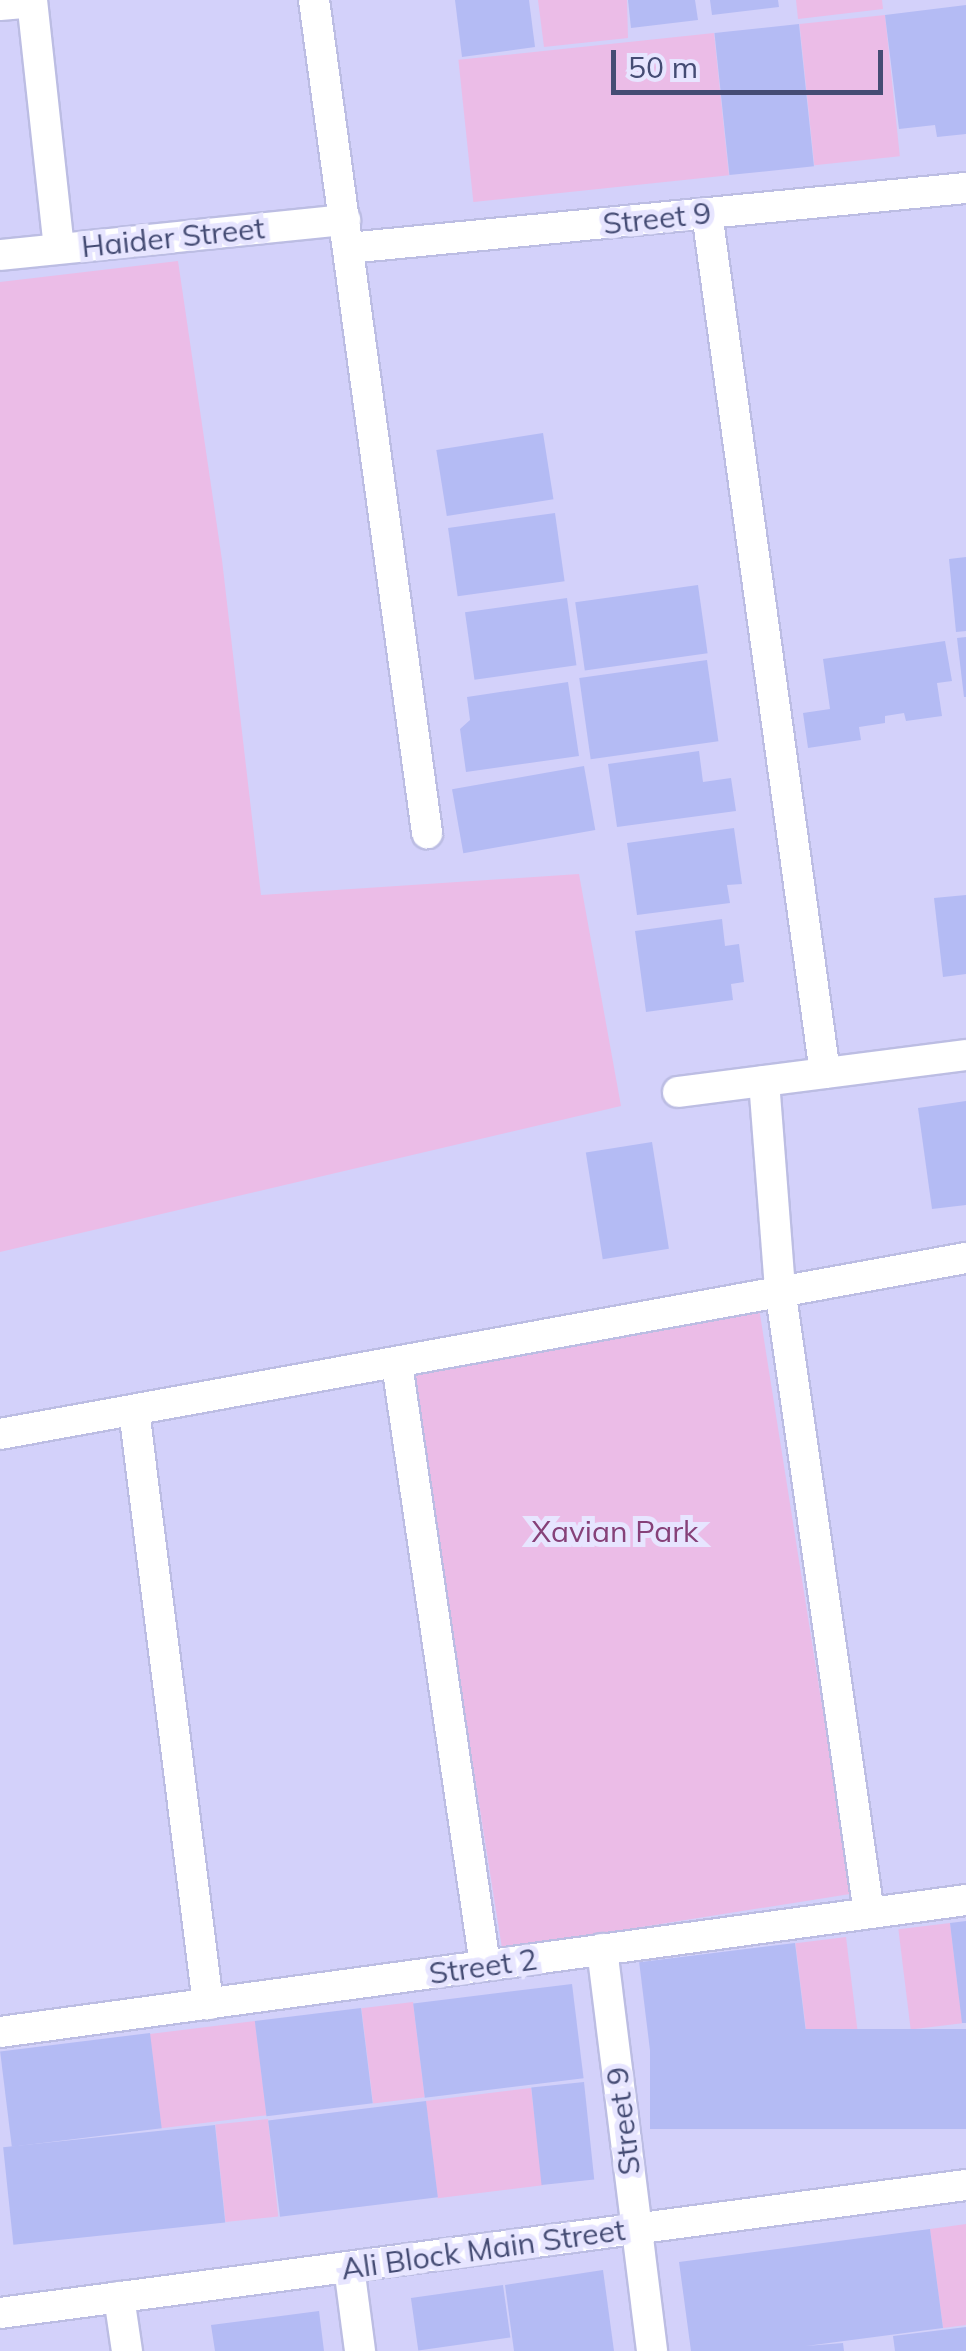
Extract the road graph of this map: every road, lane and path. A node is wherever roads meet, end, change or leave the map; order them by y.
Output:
1 (314, 0) edge
2 (32, 1) edge
3 (0, 5) edge
4 (966, 188) edge
5 (707, 213) junction
6 (346, 234) junction
7 (59, 248) junction
8 (0, 254) edge
9 (427, 833) dead end
10 (966, 1055) edge
11 (825, 1073) junction
12 (764, 1081) junction
13 (678, 1092) dead end
14 (966, 1258) edge
15 (780, 1288) junction
16 (397, 1364) junction
17 (134, 1410) junction
18 (0, 1434) edge
19 (966, 1900) edge
20 (869, 1914) junction
21 (602, 1950) junction
22 (485, 1965) junction
23 (208, 2004) junction
24 (0, 2032) edge
25 (966, 2185) edge
26 (636, 2229) junction
27 (349, 2267) junction
28 (120, 2297) junction
29 (0, 2313) edge
30 (127, 2351) edge
31 (360, 2351) edge
32 (652, 2351) edge

1 - 6 street
2 - 3 street
2 - 7 street
4 - 5 street, Street 9
5 - 6 street, Street 9
5 - 11 street
6 - 7 street, Haider Street
6 - 9 street
7 - 8 street, Haider Street
10 - 11 street
11 - 12 street
12 - 13 street
12 - 15 street
14 - 15 street
15 - 16 street
15 - 20 street
16 - 17 street
16 - 22 street
17 - 18 street
17 - 23 street
19 - 20 street, Street 2
20 - 21 street, Street 2
21 - 22 street, Street 2
21 - 26 street, Street 9
22 - 23 street, Street 2
23 - 24 street, Street 2
25 - 26 street, Ali Block Main Street
26 - 27 street, Ali Block Main Street
26 - 32 street, Street 9
27 - 28 street, Ali Block Main Street
27 - 31 street
28 - 29 street, Ali Block Main Street
28 - 30 street

